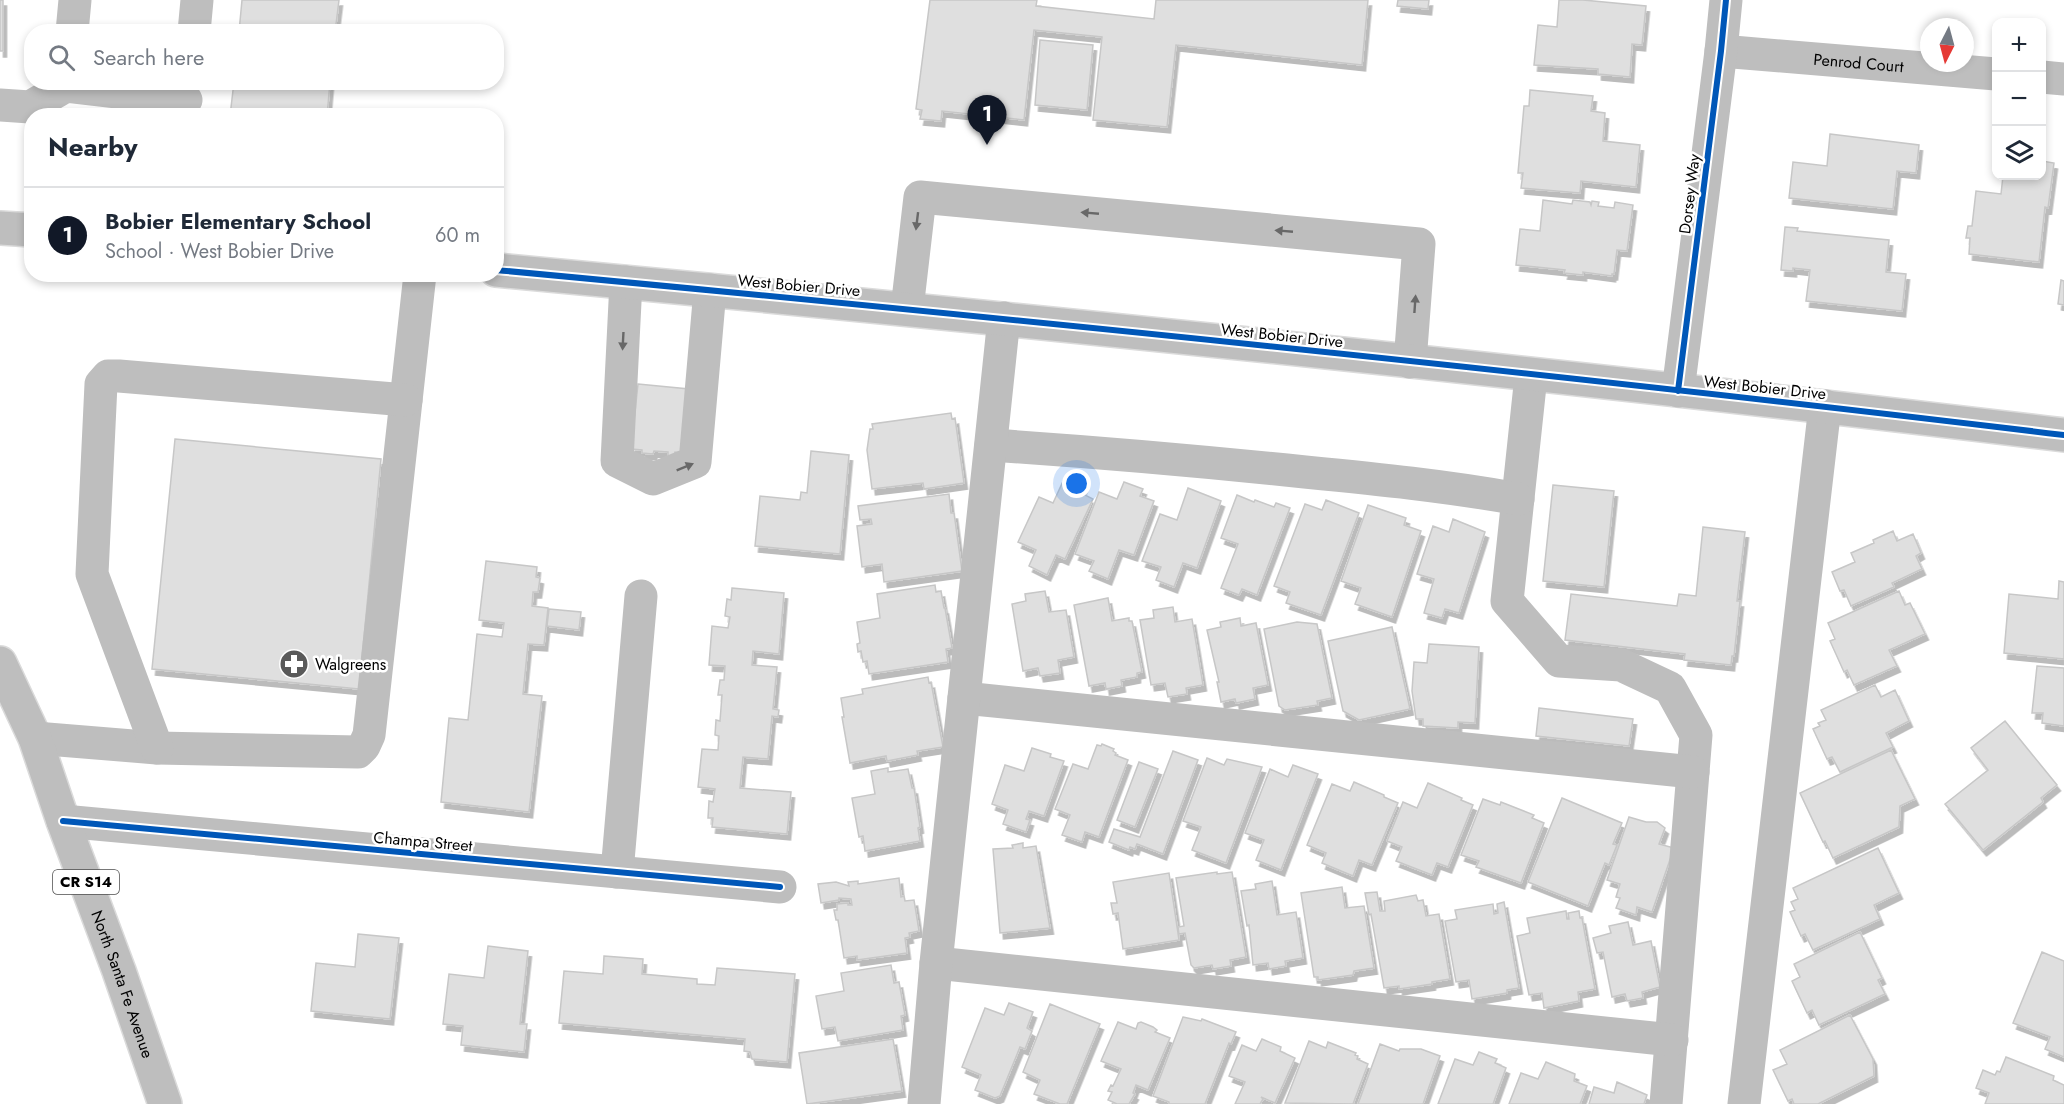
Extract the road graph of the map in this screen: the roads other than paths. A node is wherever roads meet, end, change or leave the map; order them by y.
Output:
1 (75, 0) edge
2 (197, 0) edge
3 (1726, 0) edge
4 (73, 24) edge
5 (195, 24) edge
6 (1721, 51) junction
7 (1992, 74) edge
8 (2046, 77) edge
9 (2064, 79) edge
10 (57, 90) edge
11 (114, 90) edge
12 (186, 99) edge
13 (0, 105) edge
14 (0, 228) edge
15 (24, 230) edge
16 (504, 271) edge
17 (419, 282) edge
18 (626, 282) junction
19 (710, 291) junction
20 (907, 309) junction
21 (1004, 318) junction
22 (1410, 362) junction
23 (1531, 376) junction
24 (1678, 391) junction
25 (406, 400) junction
26 (1825, 406) junction
27 (2064, 435) edge
28 (991, 445) junction
29 (1518, 499) junction
30 (641, 596) dead end
31 (0, 663) edge
32 (964, 698) junction
33 (36, 738) junction
34 (157, 747) junction
35 (1693, 772) junction
36 (63, 821) junction
37 (617, 872) junction
38 (780, 887) dead end
39 (936, 963) junction
40 (1672, 1040) junction
41 (165, 1104) edge
42 (924, 1104) edge
43 (1666, 1104) edge
44 (1744, 1104) edge

1 - 4 main road
2 - 5 main road
3 - 6 main road, Dorsey Way
6 - 7 main road, Penrod Court
6 - 24 main road, Dorsey Way
8 - 9 main road
10 - 13 main road
11 - 12 main road
14 - 15 main road
16 - 18 main road, West Bobier Drive
17 - 25 main road
18 - 19 main road, West Bobier Drive
18 -> 19 main road
19 - 20 main road, West Bobier Drive
20 - 21 main road, West Bobier Drive
22 -> 20 main road
21 - 22 main road, West Bobier Drive
21 - 28 main road
22 - 23 main road, West Bobier Drive
23 - 24 main road, West Bobier Drive
23 - 29 main road
24 - 26 main road, West Bobier Drive
25 - 34 main road
25 - 34 main road
26 - 27 main road, West Bobier Drive
26 - 44 main road
28 - 29 main road
28 - 32 main road
29 - 35 main road
30 - 37 main road
31 - 33 main road, North Santa Fe Avenue / CR S14
32 - 35 main road
32 - 39 main road
33 - 34 main road
33 - 36 main road, North Santa Fe Avenue / CR S14
35 - 40 main road
36 - 37 main road, Champa Street
36 - 41 main road, North Santa Fe Avenue / CR S14
37 - 38 main road, Champa Street
39 - 40 main road
39 - 42 main road
40 - 43 main road

